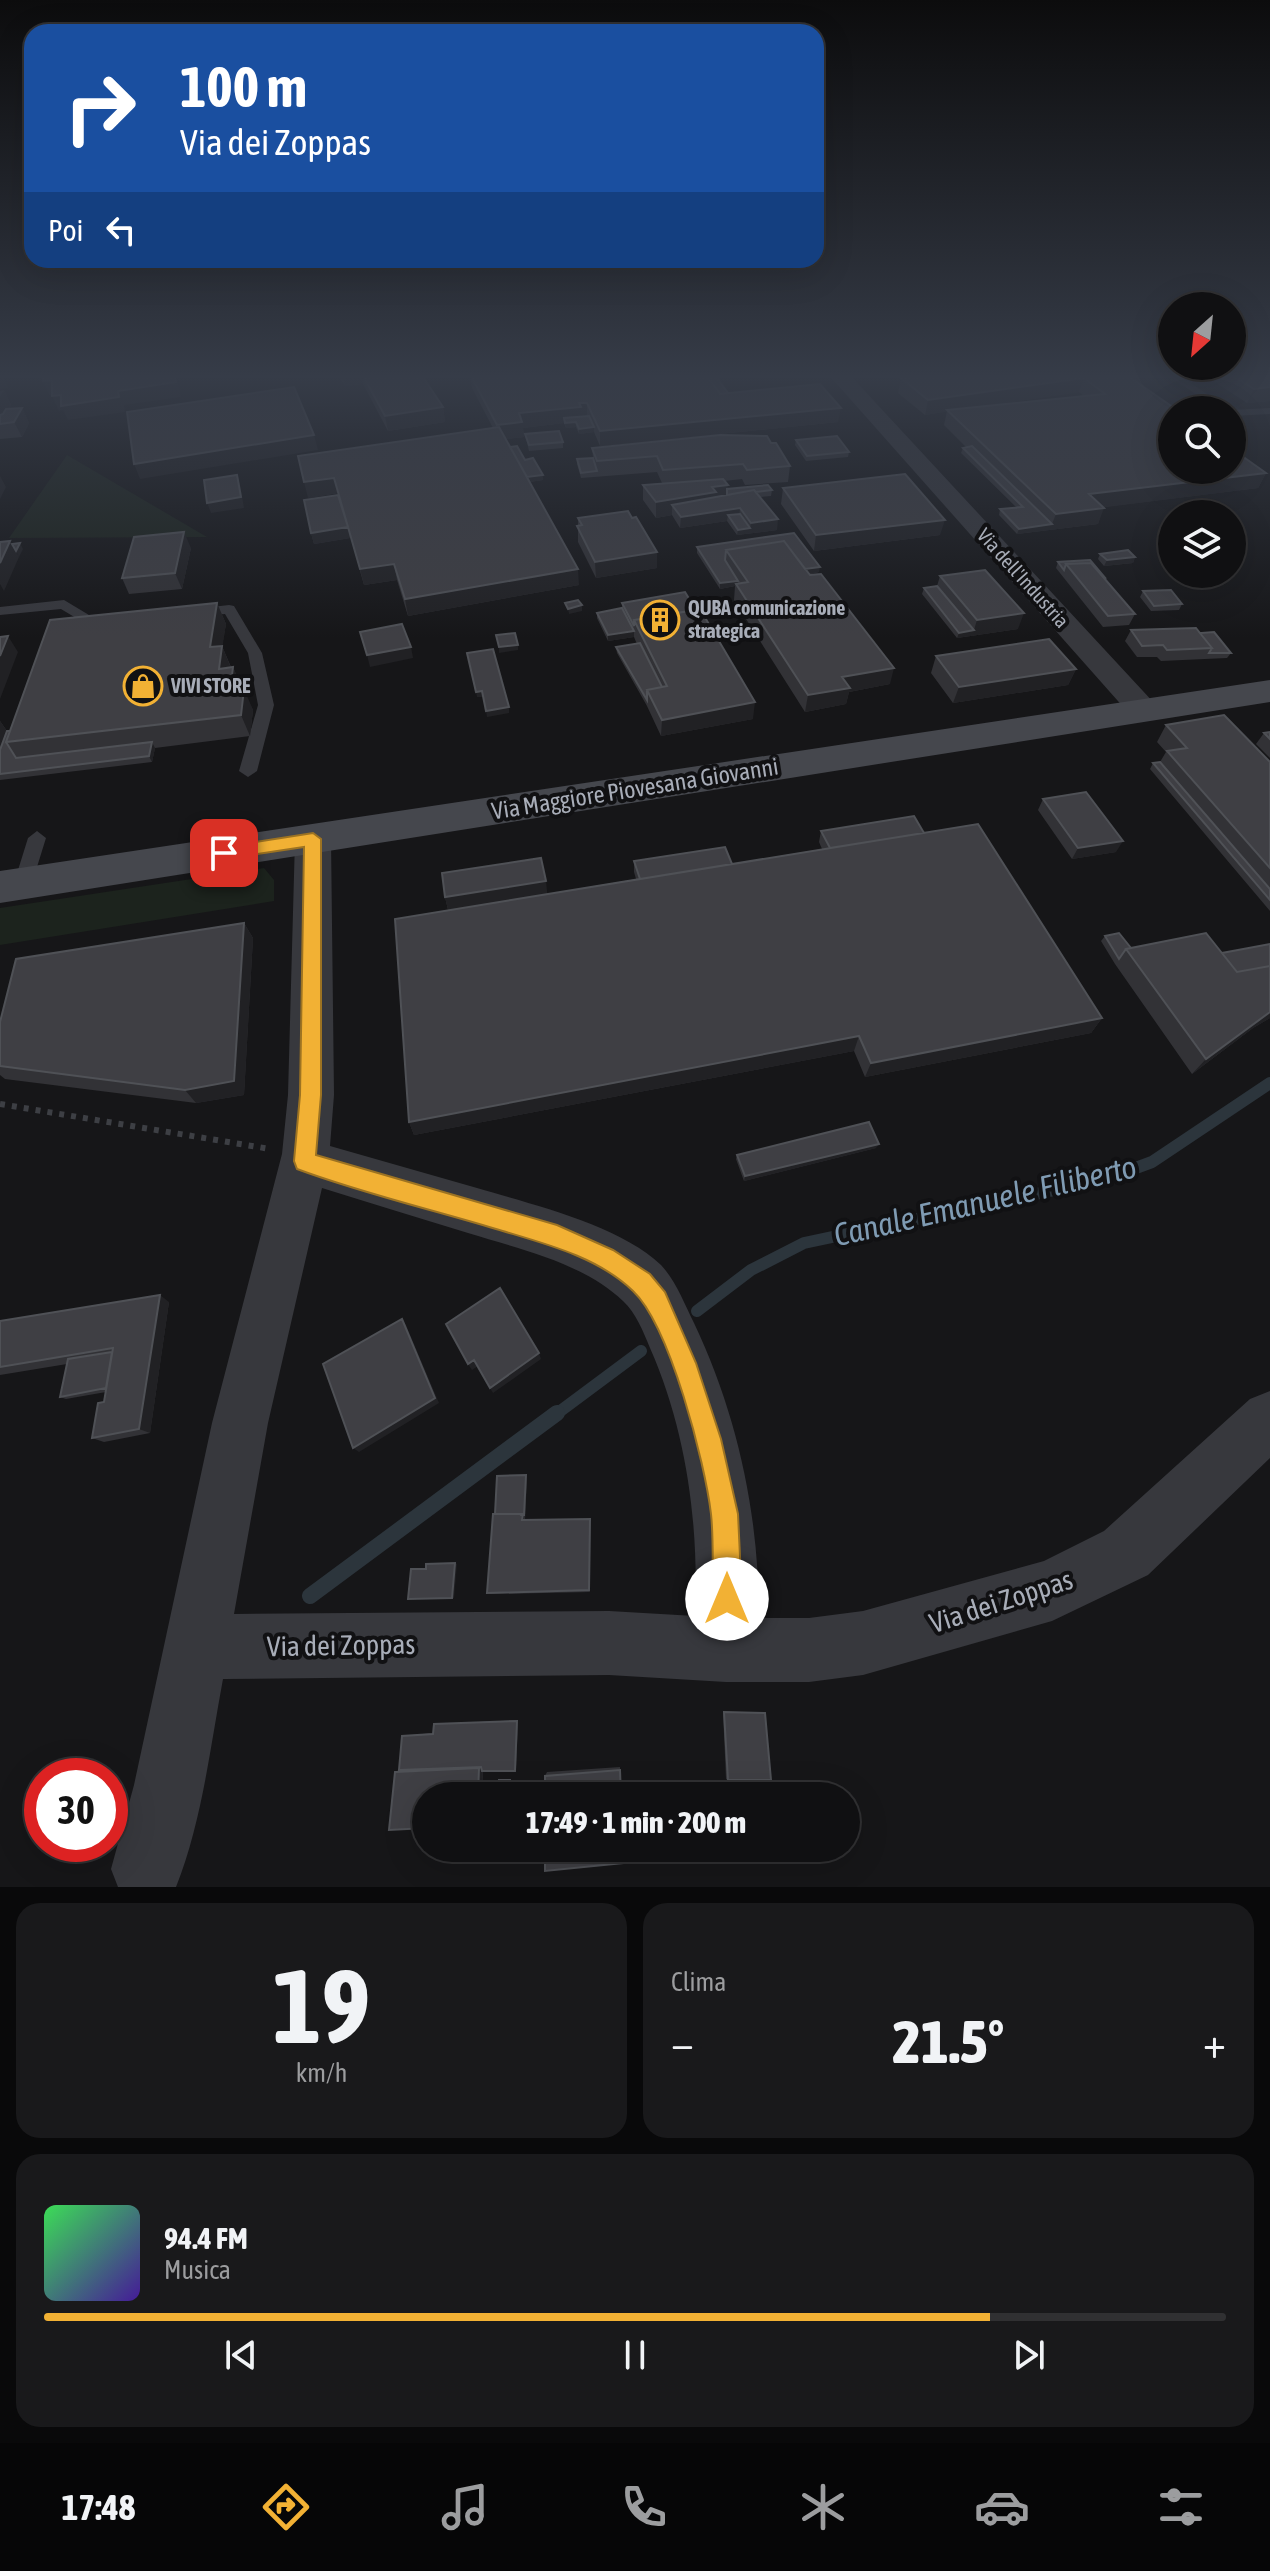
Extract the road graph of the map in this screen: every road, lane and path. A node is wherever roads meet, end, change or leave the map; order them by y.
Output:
1 (918, 462) edge
2 (0, 611) edge
3 (183, 614) edge
4 (122, 620) edge
5 (1270, 691) edge
6 (1144, 711) junction
7 (248, 771) dead end
8 (37, 838) dead end
9 (313, 839) junction
10 (12, 885) edge
11 (0, 1104) edge
12 (306, 1158) junction
13 (1270, 1419) edge
14 (196, 1647) junction
15 (726, 1650) junction
16 (147, 1869) dead end

1 - 6 street, Via dell'Industria
2 - 4 lane
3 - 7 lane
5 - 6 street, Via Maggiore Piovesana Giovanni
6 - 9 street, Via Maggiore Piovesana Giovanni
8 - 10 lane
9 - 10 street, Via Maggiore Piovesana Giovanni
9 - 12 street
11 - 12 path
12 - 14 street
12 - 15 street
13 - 15 street, Via dei Zoppas
14 - 15 street, Via dei Zoppas
14 - 16 street

